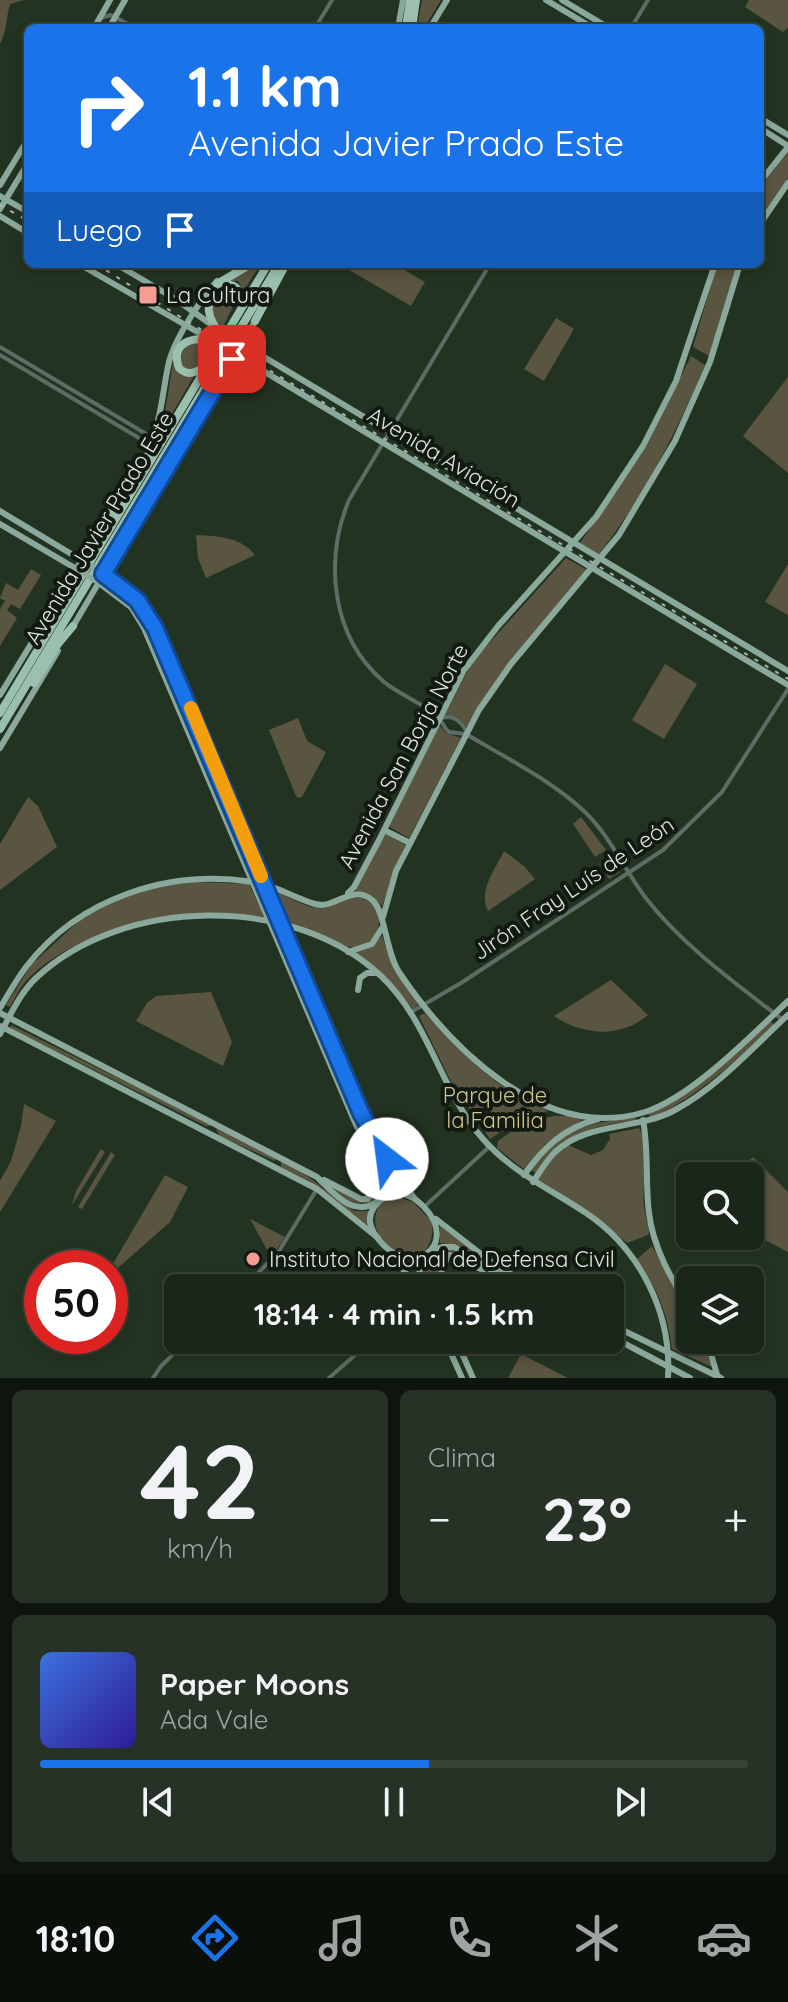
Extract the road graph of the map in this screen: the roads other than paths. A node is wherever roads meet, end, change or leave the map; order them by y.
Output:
1 (125, 0) edge
2 (332, 0) edge
3 (403, 0) edge
4 (413, 0) edge
5 (447, 0) edge
6 (546, 0) edge
7 (562, 0) edge
8 (648, 0) edge
9 (110, 1) edge
10 (99, 19) junction
11 (111, 21) edge
12 (96, 24) edge
13 (317, 24) edge
14 (399, 24) edge
15 (410, 24) edge
16 (432, 24) edge
17 (586, 24) edge
18 (602, 24) edge
19 (633, 24) edge
20 (764, 120) edge
21 (764, 131) edge
22 (788, 135) edge
23 (24, 146) edge
24 (788, 146) edge
25 (24, 169) edge
26 (764, 177) edge
27 (788, 183) edge
28 (0, 185) edge
29 (3, 198) edge
30 (0, 209) edge
31 (24, 210) edge
32 (0, 216) edge
33 (764, 218) edge
34 (24, 231) edge
35 (86, 268) edge
36 (123, 268) edge
37 (237, 268) edge
38 (245, 268) edge
39 (266, 268) edge
40 (277, 268) edge
41 (286, 268) edge
42 (488, 268) edge
43 (714, 268) edge
44 (739, 268) edge
45 (211, 289) junction
46 (243, 307) junction
47 (194, 314) junction
48 (255, 321) joint
49 (186, 327) junction
50 (218, 330) junction
51 (212, 341) junction
52 (240, 343) junction
53 (0, 347) edge
54 (234, 354) junction
55 (0, 355) edge
56 (210, 363) junction
57 (181, 411) junction
58 (117, 417) junction
59 (184, 422) junction
60 (113, 423) junction
61 (389, 433) junction
62 (152, 442) junction
63 (384, 442) junction
64 (0, 511) edge
65 (109, 515) junction
66 (0, 524) edge
67 (124, 539) junction
68 (574, 544) junction
69 (567, 551) junction
70 (600, 560) junction
71 (83, 561) junction
72 (593, 568) junction
73 (78, 570) junction
74 (102, 573) junction
75 (97, 581) junction
76 (55, 604) junction
77 (73, 626) junction
78 (166, 654) junction
79 (157, 658) junction
80 (788, 671) edge
81 (3, 685) edge
82 (788, 687) edge
83 (0, 695) edge
84 (0, 710) edge
85 (440, 719) junction
86 (0, 731) edge
87 (466, 734) junction
88 (0, 748) edge
89 (384, 830) junction
90 (410, 843) junction
91 (629, 873) junction
92 (250, 881) junction
93 (264, 884) junction
94 (341, 897) junction
95 (269, 921) junction
96 (382, 922) junction
97 (281, 924) junction
98 (348, 952) junction
99 (378, 973) junction
100 (358, 990) dead end
101 (788, 1001) edge
102 (2, 1006) edge
103 (425, 1006) junction
104 (15, 1007) junction
105 (412, 1014) junction
106 (775, 1014) junction
107 (785, 1017) edge
108 (10, 1018) junction
109 (1, 1029) edge
110 (641, 1113) junction
111 (605, 1117) junction
112 (209, 1120) junction
113 (644, 1123) junction
114 (224, 1127) junction
115 (357, 1127) junction
116 (202, 1129) junction
117 (218, 1137) junction
118 (490, 1146) junction
119 (280, 1157) junction
120 (275, 1166) junction
121 (524, 1175) junction
122 (317, 1177) junction
123 (533, 1182) junction
124 (317, 1189) junction
125 (415, 1199) junction
126 (380, 1200) junction
127 (424, 1207) junction
128 (433, 1216) junction
129 (375, 1236) junction
130 (388, 1249) junction
131 (427, 1253) junction
132 (257, 1274) edge
133 (406, 1274) edge
134 (420, 1274) edge
135 (441, 1274) edge
136 (491, 1274) edge
137 (494, 1274) edge
138 (511, 1274) edge
139 (676, 1287) edge
140 (624, 1331) edge
141 (624, 1343) edge
142 (173, 1354) edge
143 (357, 1354) edge
144 (460, 1354) edge
145 (462, 1354) edge
146 (669, 1354) junction
147 (711, 1354) edge
148 (453, 1356) joint
149 (466, 1362) junction
150 (458, 1367) junction
151 (669, 1367) junction
152 (153, 1378) edge
153 (329, 1378) edge
154 (462, 1378) edge
155 (473, 1378) edge
156 (668, 1378) edge
157 (690, 1378) edge
158 (719, 1378) edge

1 - 11 main road
2 - 13 street
3 - 14 main road
4 - 15 highway
5 - 16 main road
6 - 17 main road
7 - 18 main road
8 - 19 street
9 - 10 main road
9 - 11 street
10 - 11 street
10 - 12 main road
20 - 22 main road
21 - 24 main road
23 - 28 main road
24 - 26 main road
25 - 29 main road
27 - 33 main road
29 - 30 main road
29 - 31 main road
32 - 34 main road
35 - 49 main road, Avenida Aviación
36 - 47 main road, Avenida Aviación
37 - 45 main road, Avenida Javier Prado Este
38 - 45 highway
39 - 46 highway, Avenida Javier Prado Este
40 - 59 highway, Avenida Javier Prado Este
41 - 48 highway
42 - 61 street
43 - 68 main road, Avenida San Borja Norte
44 - 70 main road, Avenida San Borja Norte
45 - 47 main road, Avenida Javier Prado Este
46 - 50 highway
46 - 56 highway, Avenida Javier Prado Este
47 - 49 main road, Avenida Javier Prado Este
47 - 50 main road, Avenida Aviación
48 - 52 main road, Avenida Javier Prado Este
49 - 51 main road, Avenida Aviación
49 - 62 main road, Avenida Javier Prado Este
50 - 52 main road, Avenida Aviación, bridge
51 - 54 main road, Avenida Aviación, bridge
51 - 56 highway
52 - 54 main road, Avenida Javier Prado Este
52 - 61 main road, Avenida Aviación
53 - 58 street
54 - 63 main road, Avenida Aviación
54 - 67 main road, Avenida Javier Prado Este
55 - 60 street
56 - 57 highway, Avenida Javier Prado Este
57 - 65 highway
57 - 84 highway, Avenida Javier Prado Este
58 - 60 street
58 - 62 street
59 - 67 highway
59 - 86 highway, Avenida Javier Prado Este
60 - 62 street
61 - 63 street
61 - 68 main road, Avenida Aviación
62 - 65 main road, Avenida Javier Prado Este
63 - 69 main road, Avenida Aviación
63 - 85 street
64 - 71 main road
65 - 71 main road, Avenida Javier Prado Este
66 - 73 main road
67 - 74 main road, Avenida Javier Prado Este
68 - 69 main road, Avenida San Borja Norte
68 - 70 main road, Avenida Aviación
69 - 72 main road, Avenida Aviación
69 - 85 main road, Avenida San Borja Norte
70 - 72 main road, Avenida San Borja Norte
70 - 80 main road, Avenida Aviación
71 - 73 main road, Avenida Javier Prado Este
71 - 74 main road, bridge
72 - 82 main road, Avenida Aviación
72 - 87 main road, Avenida San Borja Norte
73 - 75 main road, bridge
73 - 76 main road, Avenida Javier Prado Este
74 - 75 main road, Avenida Javier Prado Este
74 - 78 main road
75 - 77 main road, Avenida Javier Prado Este
75 - 79 main road
76 - 81 main road, Avenida Javier Prado Este
76 - 84 highway
77 - 86 highway
77 - 88 main road, Avenida Javier Prado Este
78 - 79 main road
78 - 93 main road
79 - 92 main road
81 - 83 main road, Avenida Javier Prado Este
82 - 91 street, Jirón Fray Luís de León
85 - 87 street
85 - 87 street
85 - 89 main road, Avenida San Borja Norte
87 - 90 main road, Avenida San Borja Norte
87 - 91 street
89 - 90 main road
89 - 94 main road, Avenida San Borja Norte
90 - 96 main road, Avenida San Borja Norte
91 - 103 street, Jirón Fray Luís de León
91 - 106 street
92 - 93 main road
92 - 95 main road
92 - 102 main road
93 - 94 main road
93 - 97 main road
94 - 96 main road
95 - 97 main road
95 - 104 main road
95 - 115 main road
96 - 98 main road
96 - 103 main road
97 - 98 main road
97 - 125 main road
98 - 99 main road
99 - 100 main road
99 - 105 main road
101 - 106 main road
102 - 104 main road
102 - 108 main road
103 - 105 street, Jirón Fray Luís de León
103 - 111 main road
104 - 108 main road
105 - 118 main road
106 - 107 street
106 - 110 main road
107 - 113 main road
108 - 109 main road
108 - 112 main road
109 - 116 main road
110 - 111 main road
110 - 113 main road
111 - 121 main road
112 - 114 main road
112 - 116 main road
113 - 123 main road
113 - 139 main road
114 - 117 main road
114 - 119 main road
115 - 122 main road
115 - 126 main road
116 - 117 main road
117 - 120 main road
118 - 121 main road
118 - 127 street
119 - 120 main road
119 - 122 main road
120 - 124 main road
121 - 123 main road
122 - 126 main road
123 - 146 main road
124 - 129 main road
124 - 132 street
125 - 126 main road
125 - 127 main road
126 - 129 main road
127 - 128 main road
128 - 131 main road
128 - 138 main road
129 - 130 main road
130 - 131 main road
130 - 133 main road
131 - 134 main road
131 - 137 main road
135 - 136 main road
140 - 146 main road
141 - 151 main road
142 - 152 street
143 - 153 street
144 - 148 main road
145 - 149 main road
146 - 151 main road
146 - 158 main road
147 - 158 main road
148 - 150 main road
149 - 150 main road
149 - 155 main road
150 - 154 main road
151 - 156 main road
151 - 157 main road

